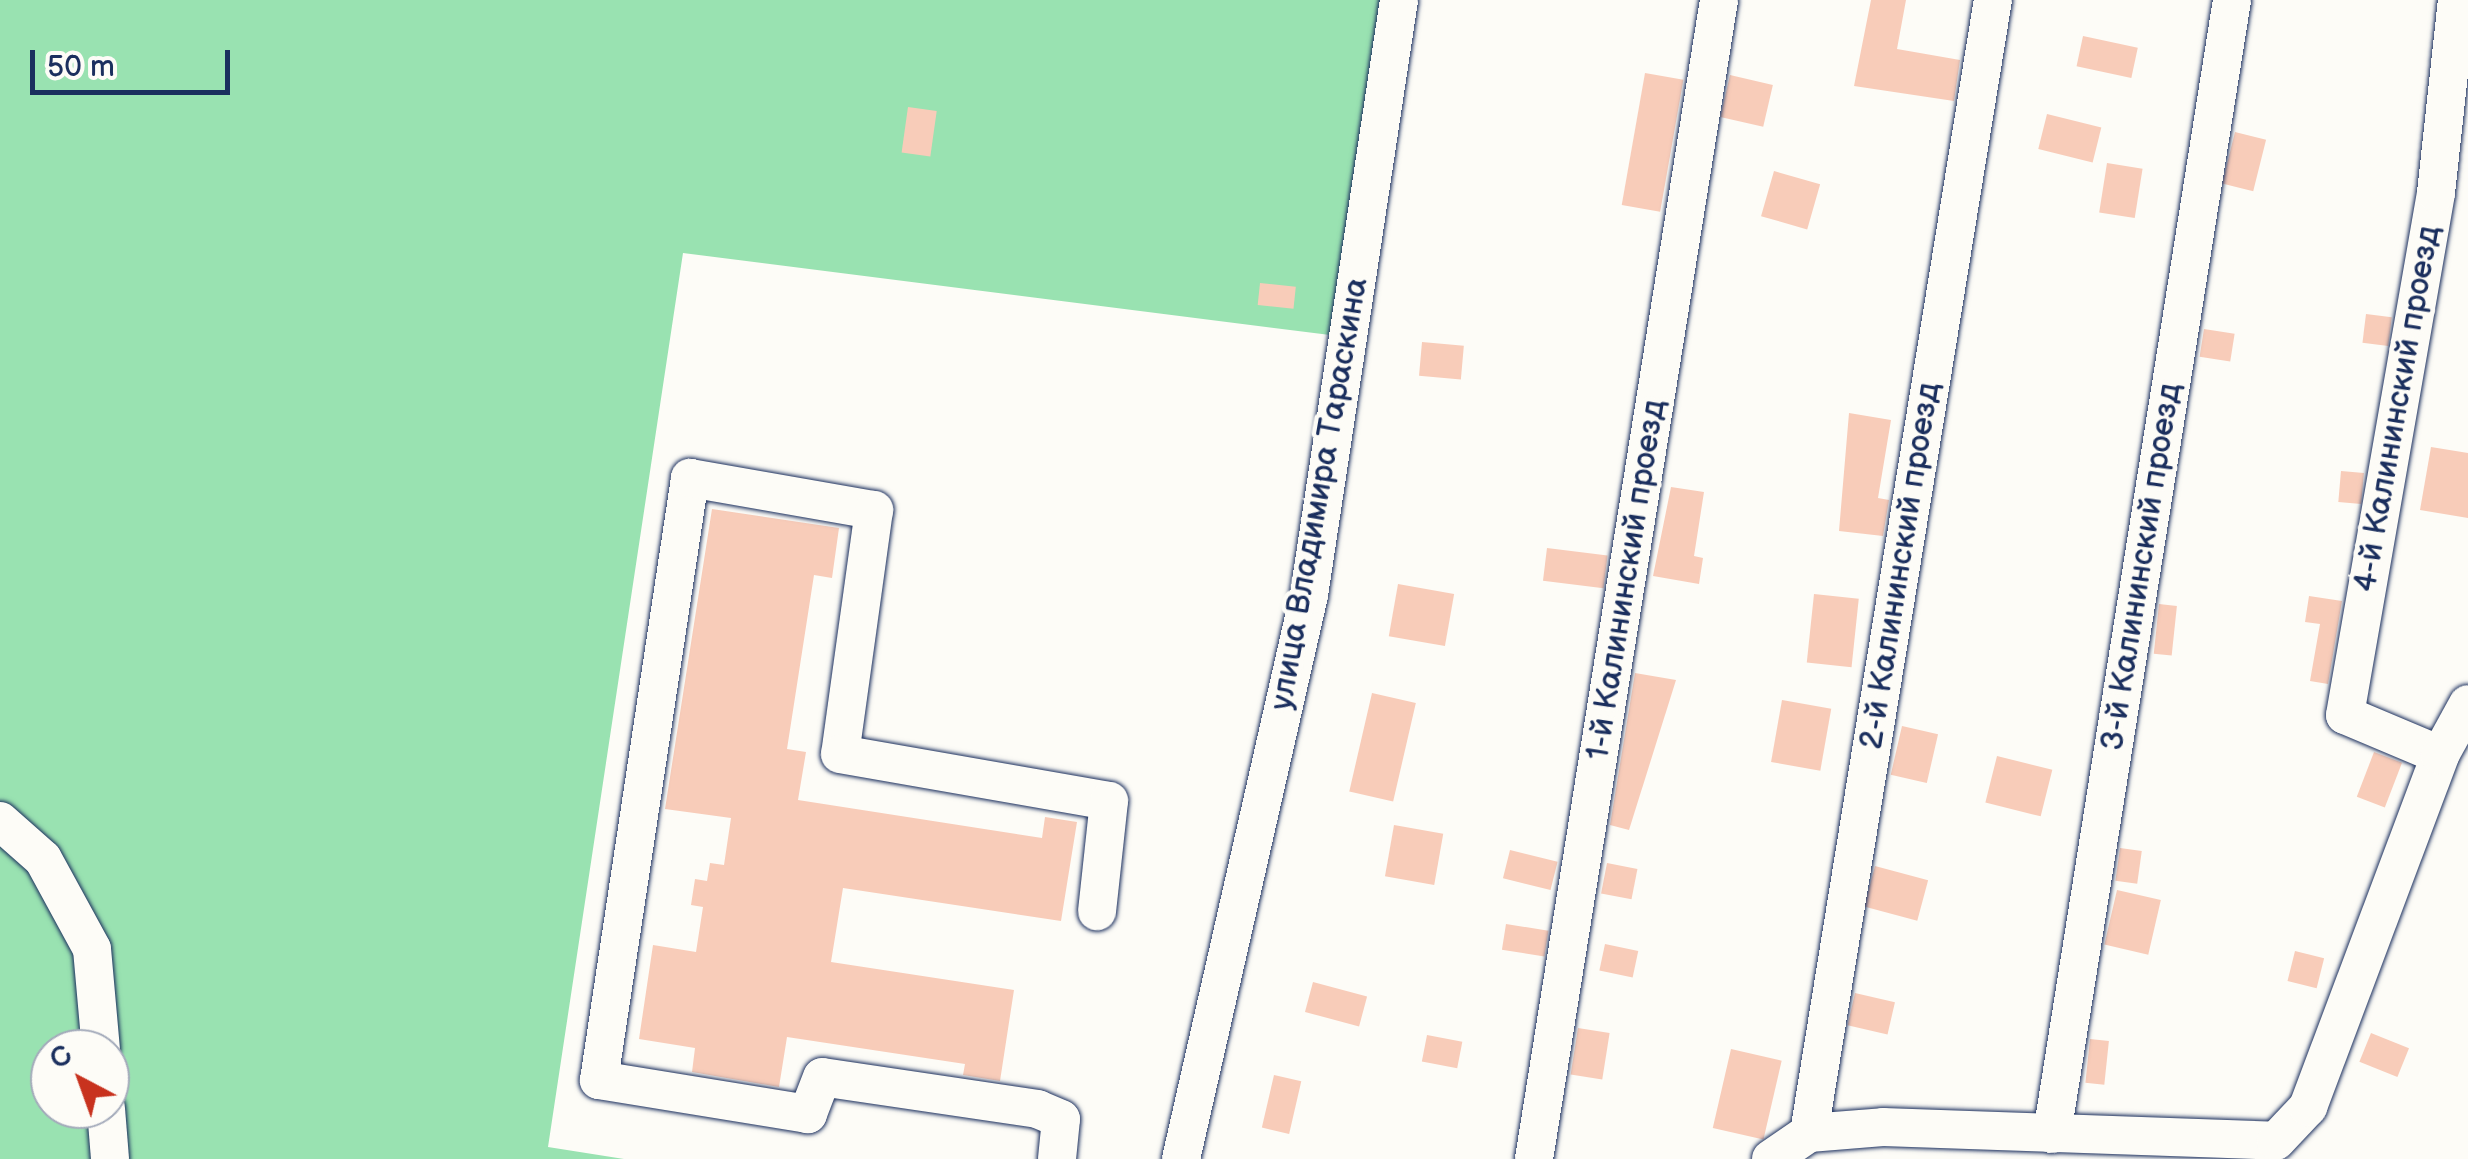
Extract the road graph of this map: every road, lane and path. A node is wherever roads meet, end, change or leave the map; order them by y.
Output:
1 (1399, 0) edge
2 (1719, 0) edge
3 (1993, 0) edge
4 (2232, 0) edge
5 (2457, 0) edge
6 (2468, 704) edge
7 (2440, 755) junction
8 (0, 821) edge
9 (1097, 911) dead end
10 (99, 1029) edge
11 (108, 1129) edge
12 (1808, 1133) junction
13 (2052, 1134) junction
14 (110, 1159) edge
15 (1057, 1159) edge
16 (1181, 1159) edge
17 (1534, 1159) edge
18 (1771, 1159) edge

1 - 16 street, улица Владимира Тараскина
2 - 17 street, 1-й Калининский проезд
3 - 12 street, 2-й Калининский проезд
4 - 13 street, 3-й Калининский проезд
5 - 7 street, 4-й Калининский проезд
6 - 7 street
7 - 13 street
8 - 10 street
9 - 15 street
11 - 14 street
12 - 13 street
12 - 18 street

